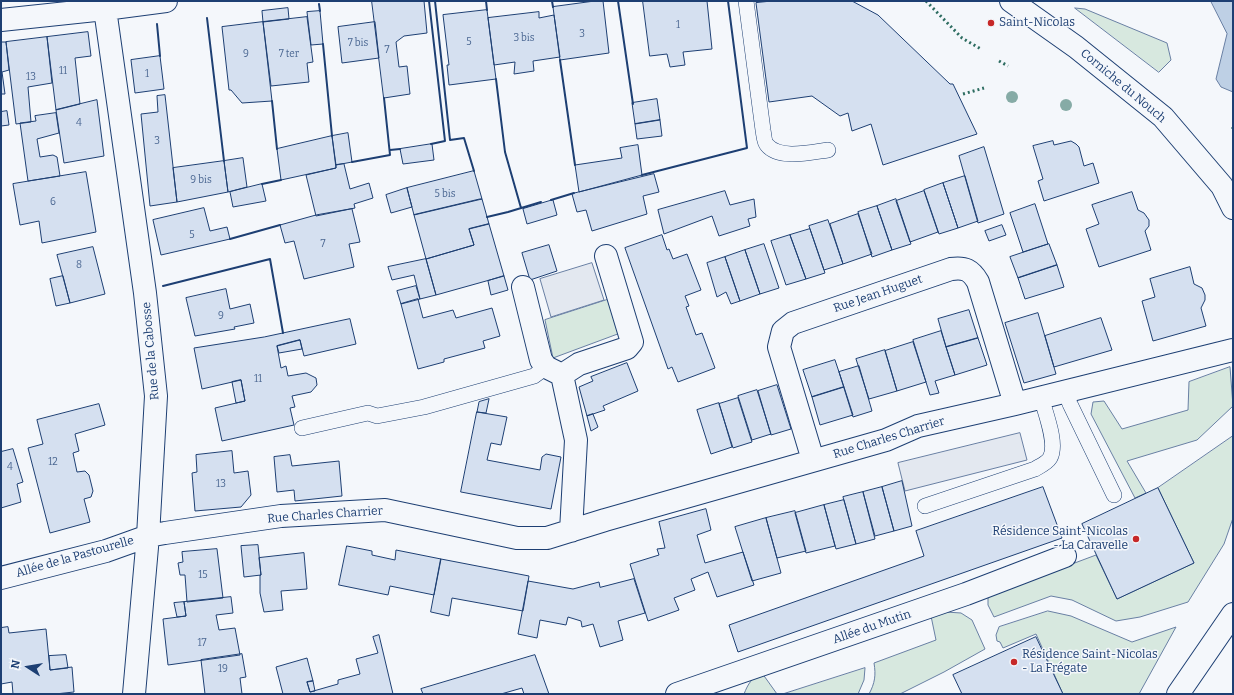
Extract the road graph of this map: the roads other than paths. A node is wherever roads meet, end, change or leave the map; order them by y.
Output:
1 (166, 1) edge
2 (746, 1) edge
3 (1011, 1) edge
4 (100, 7) edge
5 (1, 20) edge
6 (828, 150) dead end
7 (1233, 208) edge
8 (606, 256) dead end
9 (524, 287) dead end
10 (1233, 350) edge
11 (554, 371) junction
12 (1065, 391) junction
13 (1041, 397) junction
14 (1015, 404) junction
15 (302, 428) dead end
16 (813, 460) junction
17 (1114, 495) dead end
18 (925, 506) dead end
19 (571, 530) junction
20 (148, 536) junction
21 (1064, 556) dead end
22 (1, 578) edge
23 (1233, 614) edge
24 (708, 689) edge
25 (134, 694) edge
26 (677, 694) edge
27 (1178, 694) edge

1 - 4 street
2 - 6 lane
3 - 7 street, Corniche du Nouch
4 - 5 street
4 - 20 street, Rue de la Cabosse
8 - 11 street
9 - 11 street
10 - 12 street, Rue Charles Charrier
11 - 15 lane
11 - 19 street
12 - 13 street, Rue Charles Charrier
12 - 17 lane
13 - 14 street, Rue Charles Charrier
13 - 18 lane
14 - 16 street, Rue Charles Charrier
14 - 16 street, Rue Jean Huguet
16 - 19 street, Rue Charles Charrier
19 - 20 street, Rue Charles Charrier
20 - 22 street, Allée de la Pastourelle
20 - 25 street, Rue de la Cabosse
21 - 24 street, Allée du Mutin
23 - 27 street
24 - 26 street, Allée du Mutin

